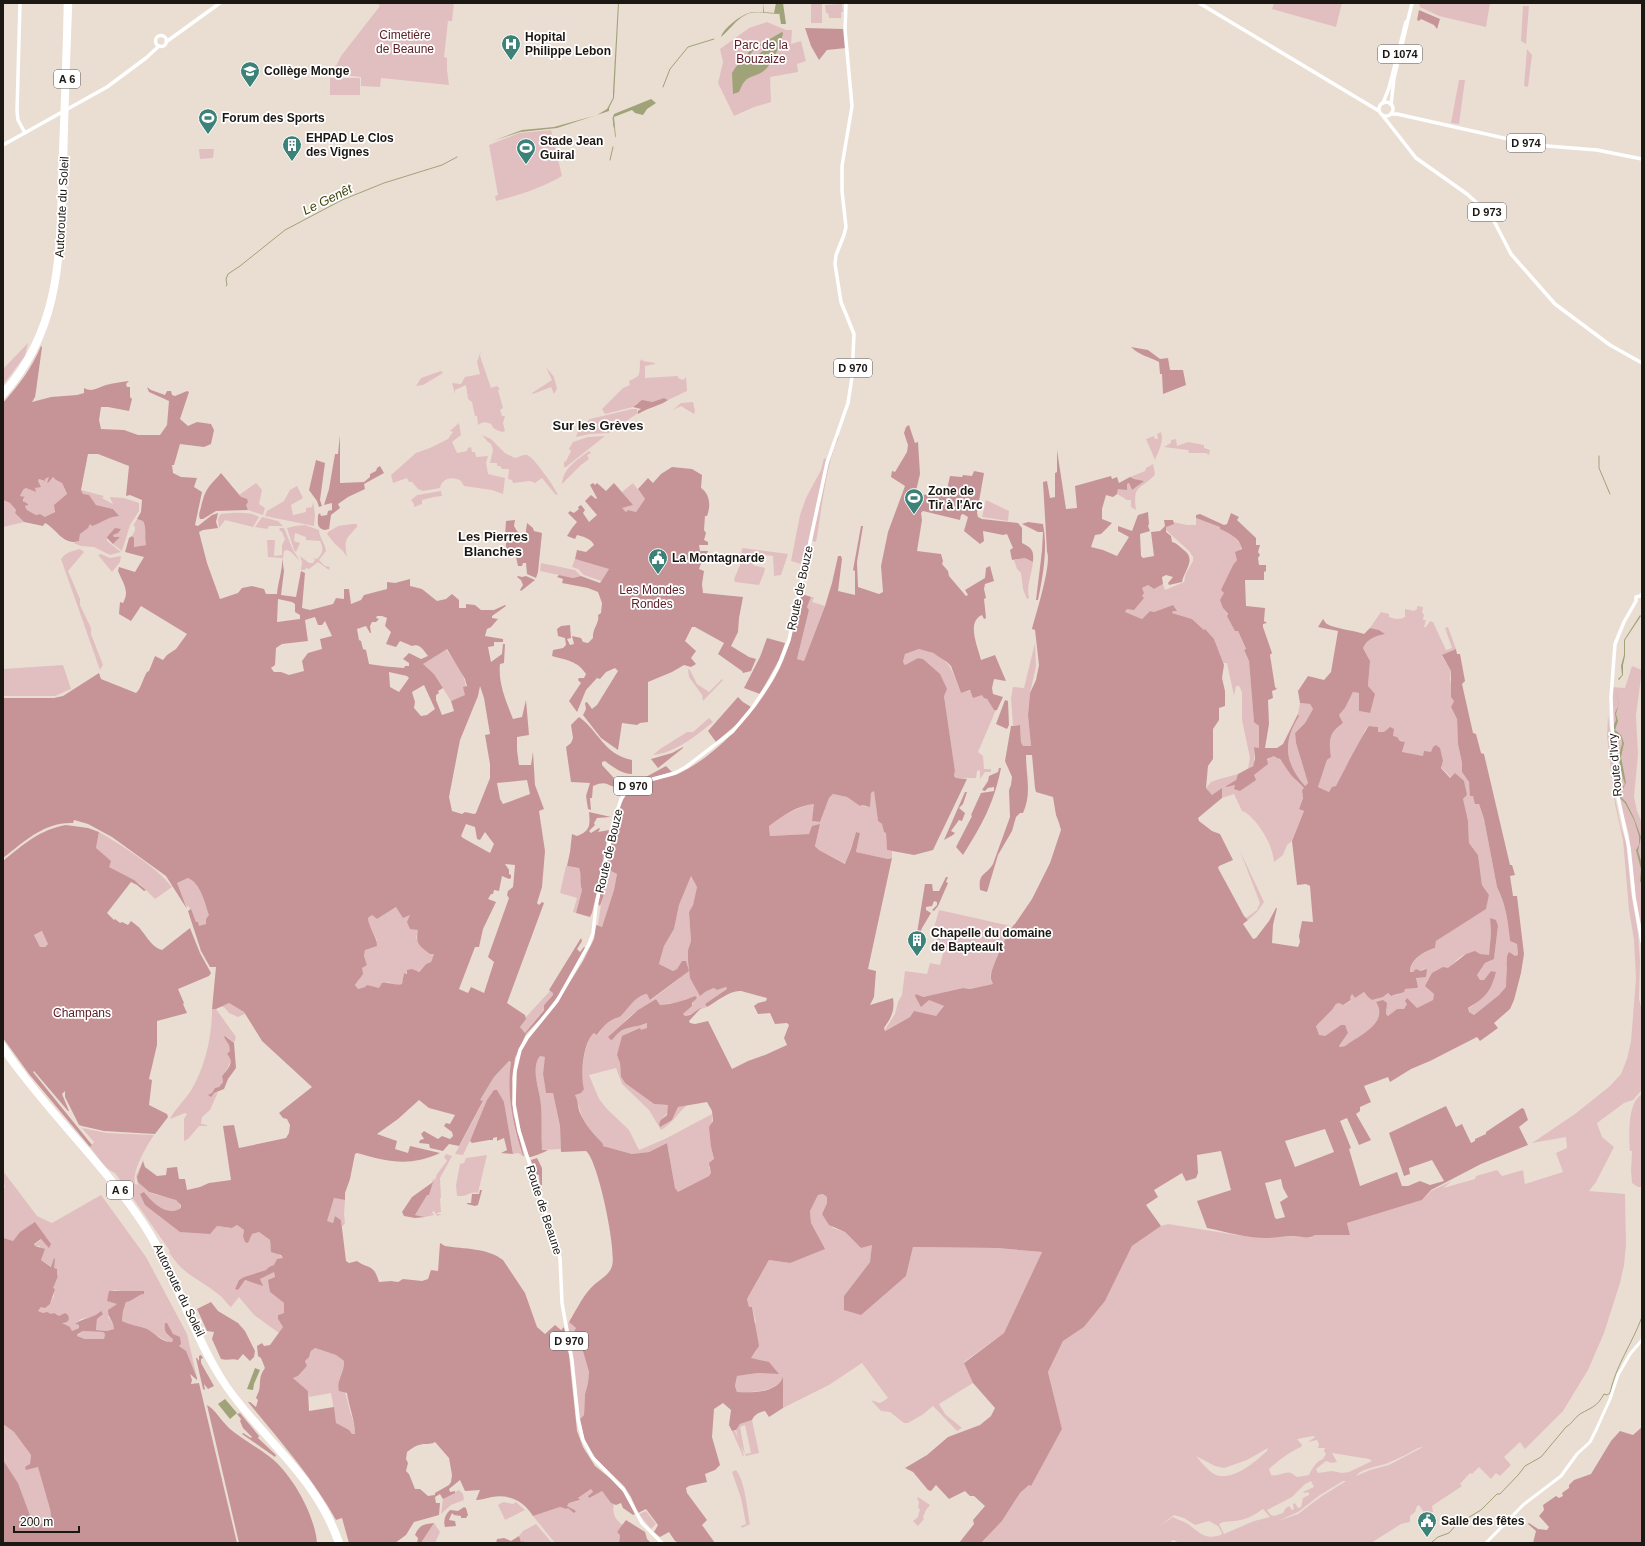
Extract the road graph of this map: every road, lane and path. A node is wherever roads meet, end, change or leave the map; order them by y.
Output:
1 (20, 3) edge
2 (66, 3) edge
3 (70, 3) edge
4 (220, 3) edge
5 (846, 3) edge
6 (1199, 3) edge
7 (1411, 3) edge
8 (172, 37) junction
9 (165, 38) junction
10 (166, 42) junction
11 (156, 43) junction
12 (159, 46) junction
13 (138, 64) junction
14 (1362, 101) junction
15 (1382, 104) junction
16 (1392, 106) junction
17 (1379, 111) junction
18 (1390, 114) junction
19 (1383, 116) junction
20 (1411, 117) junction
21 (1392, 128) junction
22 (25, 133) junction
23 (3, 145) edge
24 (1642, 159) edge
25 (1642, 363) edge
26 (3, 391) edge
27 (3, 397) edge
28 (1642, 594) edge
29 (1642, 942) edge
30 (3, 1044) edge
31 (3, 1051) edge
32 (527, 1158) joint
33 (1642, 1340) edge
34 (337, 1543) edge
35 (341, 1543) edge
36 (662, 1543) edge
37 (1486, 1543) edge

1 - 22 main road
2 - 26 highway, Autoroute du Soleil / A 6
3 - 27 highway, Autoroute du Soleil / A 6
4 - 8 main road
5 - 32 main road, Route de Bouze / D 970
6 - 14 main road
7 - 15 main road, D 1074
7 - 16 main road, D 1074
8 - 9 main road
8 - 10 main road
9 - 10 main road
9 - 11 main road
10 - 12 main road
11 - 12 main road
11 - 13 main road
12 - 13 main road
13 - 22 main road
14 - 15 main road
14 - 17 main road
15 - 16 main road
15 - 17 main road
16 - 18 main road
16 - 20 main road, D 974
17 - 19 main road
18 - 19 main road
18 - 20 main road, D 974
18 - 21 main road, D 973
19 - 21 main road, D 973
20 - 24 main road, D 974
21 - 25 main road, D 973
22 - 23 main road
28 - 29 main road, Route d'Ivry
30 - 35 highway, Autoroute du Soleil / A 6
31 - 34 highway, Autoroute du Soleil / A 6
32 - 36 main road, Route de Beaune / D 970
33 - 37 street

